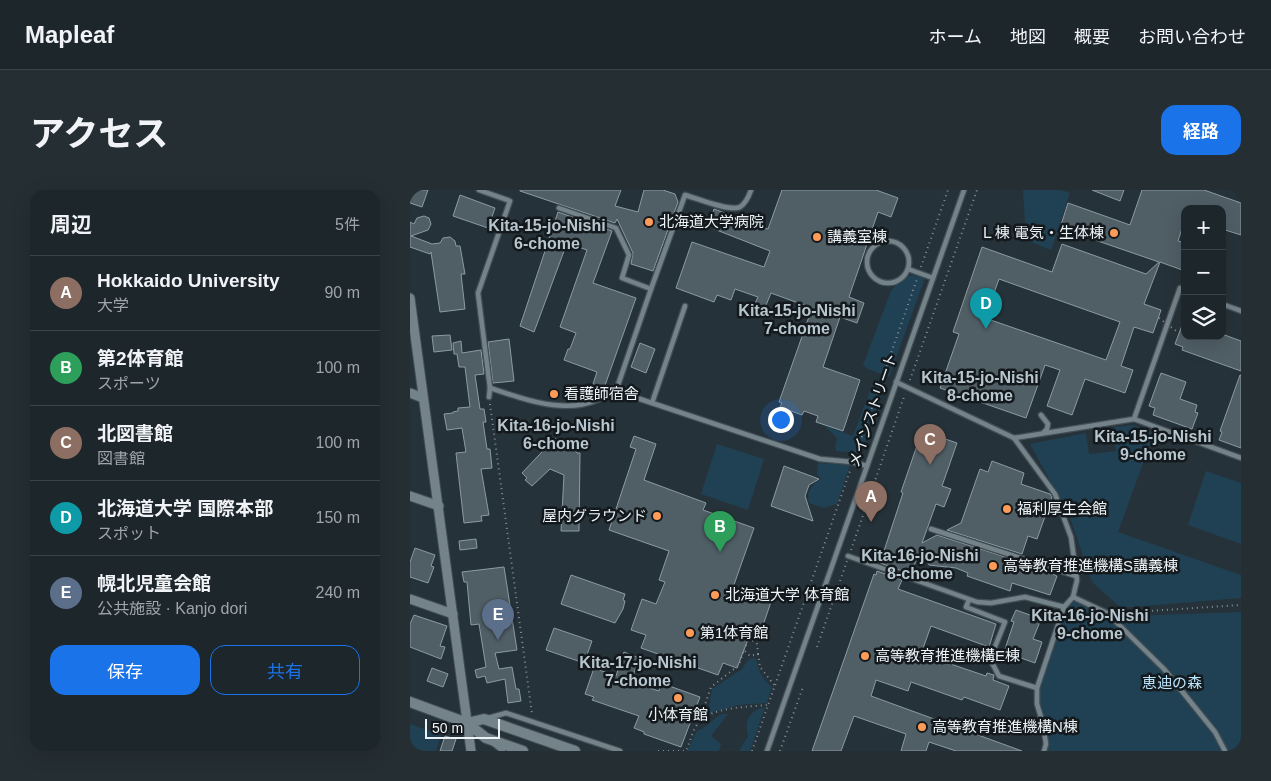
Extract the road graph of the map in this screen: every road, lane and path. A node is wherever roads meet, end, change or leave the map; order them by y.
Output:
1 (479, 190) edge
2 (751, 190) edge
3 (948, 190) edge
4 (964, 190) edge
5 (977, 190) edge
6 (559, 208) dead end
7 (908, 269) junction
8 (919, 272) junction
9 (933, 278) junction
10 (1181, 288) edge
11 (651, 289) junction
12 (410, 298) edge
13 (1226, 305) edge
14 (685, 306) dead end
15 (1241, 311) edge
16 (1159, 318) dead end
17 (1179, 333) dead end
18 (896, 382) junction
19 (490, 388) junction
20 (908, 388) junction
21 (613, 390) junction
22 (410, 393) edge
23 (489, 397) joint
24 (424, 398) junction
25 (652, 403) junction
26 (1042, 415) dead end
27 (1134, 419) junction
28 (1043, 432) junction
29 (1014, 438) junction
30 (1241, 458) edge
31 (852, 462) junction
32 (880, 464) dead end
33 (867, 466) junction
34 (410, 496) edge
35 (438, 506) junction
36 (932, 529) dead end
37 (848, 556) dead end
38 (1076, 576) junction
39 (1073, 596) junction
40 (410, 599) edge
41 (969, 600) junction
42 (1241, 605) edge
43 (1064, 607) junction
44 (453, 614) junction
45 (1107, 614) junction
46 (744, 650) junction
47 (758, 654) junction
48 (775, 686) junction
49 (803, 687) dead end
50 (1037, 688) junction
51 (410, 702) edge
52 (768, 705) junction
53 (532, 714) dead end
54 (484, 719) junction
55 (699, 722) junction
56 (467, 723) junction
57 (486, 738) junction
58 (471, 751) edge
59 (503, 751) edge
60 (523, 751) edge
61 (575, 751) edge
62 (620, 751) edge
63 (658, 751) edge
64 (752, 751) edge
65 (767, 751) edge
66 (780, 751) edge
67 (1044, 751) edge
68 (1225, 751) edge

1 - 19 lane
2 - 11 lane
3 - 8 path
4 - 9 lane, メインストリート
5 - 20 path
6 - 11 lane
7 - 7 lane
7 - 8 lane
8 - 9 lane
8 - 31 path
9 - 18 lane, メインストリート
10 - 27 lane
11 - 21 lane
12 - 24 street
13 - 15 lane
14 - 25 lane
16 - 17 path, bridge
18 - 20 lane
18 - 33 lane, メインストリート
19 - 21 lane
19 - 23 lane
20 - 29 lane
20 - 32 path
21 - 25 lane
22 - 24 street
23 - 53 path
24 - 35 street
25 - 31 lane
26 - 28 lane
27 - 28 lane
27 - 30 lane
28 - 29 lane
29 - 38 lane
31 - 33 lane
31 - 48 path
33 - 65 lane, メインストリート
34 - 35 street
35 - 44 street
36 - 38 lane
37 - 41 lane
38 - 39 lane
39 - 43 lane
39 - 45 lane
40 - 44 street
41 - 43 lane
41 - 50 lane
42 - 45 path
43 - 50 lane
44 - 56 street
45 - 68 lane
46 - 47 path
46 - 47 path
46 - 55 path
47 - 48 path
48 - 52 path
49 - 66 path
50 - 67 lane
51 - 56 street
52 - 55 path
52 - 64 path
54 - 56 street
54 - 61 street
54 - 62 lane
55 - 63 path
56 - 57 street
56 - 58 street
57 - 59 lane
57 - 60 street

